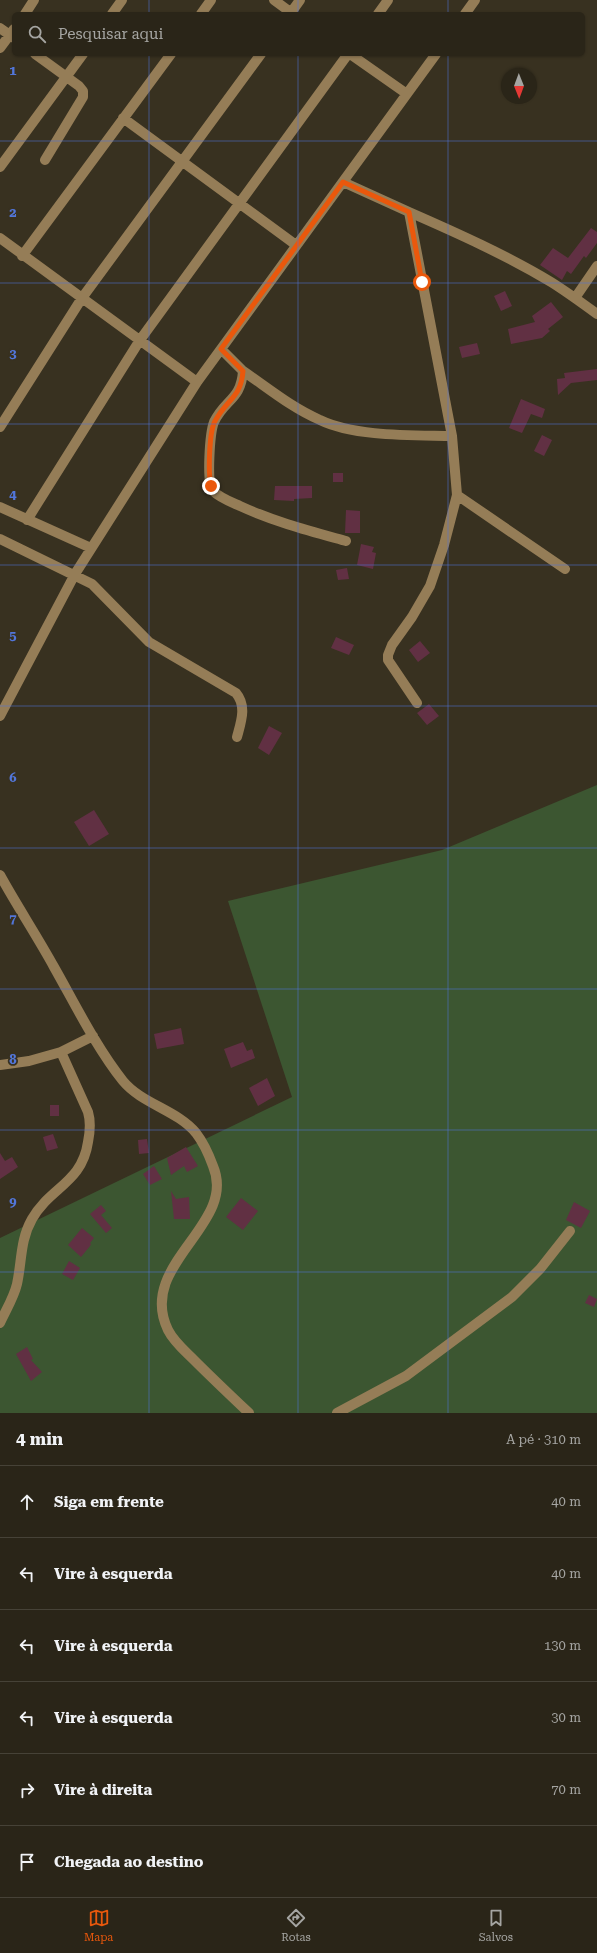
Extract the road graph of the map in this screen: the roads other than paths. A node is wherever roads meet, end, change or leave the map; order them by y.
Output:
1 (34, 0) edge
2 (122, 0) edge
3 (211, 0) edge
4 (274, 0) edge
5 (300, 0) edge
6 (388, 0) edge
7 (475, 0) edge
8 (25, 12) edge
9 (113, 12) edge
10 (202, 12) edge
11 (289, 12) edge
12 (292, 12) edge
13 (379, 12) edge
14 (466, 12) edge
15 (0, 28) edge
16 (12, 34) edge
17 (0, 48) edge
18 (38, 56) edge
19 (82, 56) edge
20 (170, 56) edge
21 (259, 56) edge
22 (348, 56) edge
23 (352, 56) edge
24 (435, 56) edge
25 (67, 77) junction
26 (407, 94) junction
27 (124, 118) junction
28 (45, 160) dead end
29 (182, 161) junction
30 (0, 167) edge
31 (343, 182) junction
32 (241, 204) junction
33 (409, 212) junction
34 (0, 238) edge
35 (296, 245) junction
36 (22, 256) junction
37 (597, 266) edge
38 (82, 298) junction
39 (575, 298) junction
40 (597, 314) edge
41 (140, 340) junction
42 (221, 349) junction
43 (243, 371) junction
44 (197, 382) junction
45 (0, 427) edge
46 (452, 436) junction
47 (457, 495) junction
48 (0, 507) edge
49 (27, 520) junction
50 (0, 539) edge
51 (346, 541) dead end
52 (91, 548) junction
53 (565, 569) dead end
54 (75, 574) junction
55 (417, 703) dead end
56 (0, 716) edge
57 (237, 737) dead end
58 (0, 875) edge
59 (94, 1036) junction
60 (61, 1052) junction
61 (0, 1065) edge
62 (570, 1231) dead end
63 (0, 1323) edge
64 (249, 1413) edge
65 (337, 1413) edge

1 - 8 street
2 - 9 street
3 - 10 street
4 - 11 street
5 - 12 street
6 - 13 street
7 - 14 street
15 - 16 street
16 - 17 street
18 - 25 street
19 - 25 street
20 - 27 street
21 - 29 street
22 - 32 street
23 - 26 street
24 - 26 street
25 - 28 street
25 - 30 street
26 - 31 street
27 - 29 street
27 - 36 street
29 - 32 street
29 - 38 street
31 - 33 street
31 - 35 street
32 - 35 street
32 - 41 street
33 - 39 street
33 - 46 street
34 - 36 street
35 - 42 street
36 - 38 street
37 - 39 street
38 - 41 street
38 - 45 street
39 - 40 street
41 - 44 street
41 - 49 street
42 - 43 street
42 - 44 street
43 - 46 street
43 - 51 street
44 - 52 street
46 - 47 street
47 - 53 street
47 - 55 street
48 - 49 street
49 - 52 street
50 - 54 street
52 - 54 street
54 - 56 street
54 - 57 street
58 - 59 street
59 - 60 street
59 - 64 street
60 - 61 street
60 - 63 street
62 - 65 street

